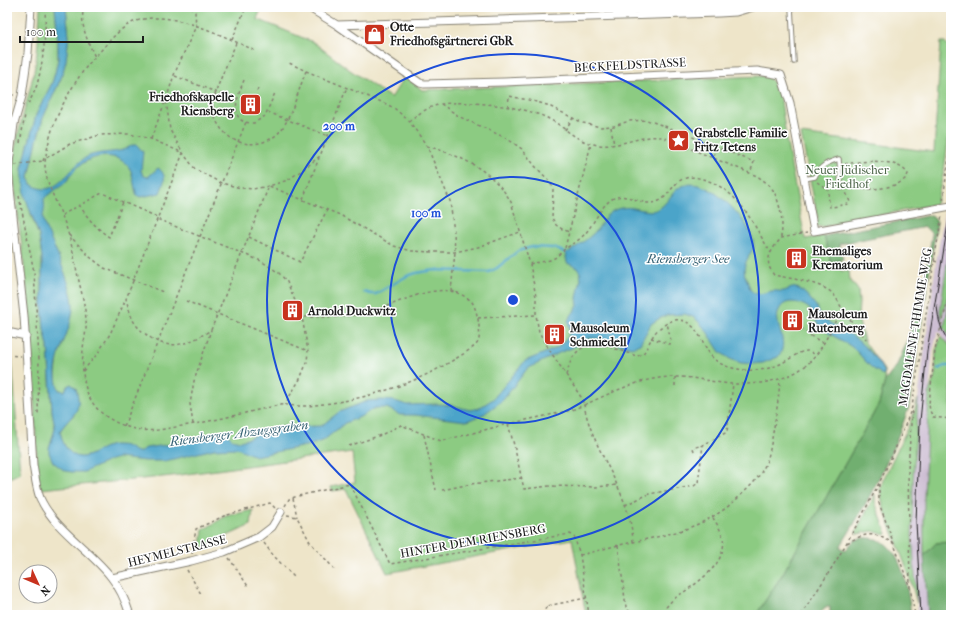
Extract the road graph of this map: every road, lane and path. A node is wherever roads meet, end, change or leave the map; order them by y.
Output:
1 (31, 7) edge
2 (45, 7) edge
3 (84, 7) edge
4 (191, 7) edge
5 (246, 7) edge
6 (308, 7) edge
7 (655, 7) edge
8 (753, 7) edge
9 (791, 7) edge
10 (656, 15) junction
11 (337, 25) junction
12 (196, 26) junction
13 (232, 41) junction
14 (236, 42) junction
15 (254, 50) dead end
16 (95, 57) junction
17 (287, 62) dead end
18 (794, 62) dead end
19 (306, 71) junction
20 (174, 75) junction
21 (244, 80) dead end
22 (259, 86) dead end
23 (348, 87) junction
24 (257, 91) dead end
25 (217, 92) junction
26 (275, 93) dead end
27 (166, 100) junction
28 (236, 100) junction
29 (441, 104) junction
30 (508, 108) junction
31 (268, 112) junction
32 (573, 118) junction
33 (287, 120) junction
34 (246, 122) junction
35 (409, 122) junction
36 (611, 127) junction
37 (565, 130) junction
38 (689, 135) junction
39 (328, 136) junction
40 (151, 139) junction
41 (238, 142) junction
42 (951, 142) edge
43 (20, 144) dead end
44 (591, 144) junction
45 (614, 145) junction
46 (427, 146) junction
47 (684, 146) junction
48 (717, 147) junction
49 (183, 154) junction
50 (320, 156) junction
51 (713, 157) junction
52 (45, 160) junction
53 (16, 164) dead end
54 (20, 164) dead end
55 (840, 165) junction
56 (16, 170) dead end
57 (750, 173) junction
58 (8, 176) edge
59 (814, 177) junction
60 (804, 179) junction
61 (220, 183) junction
62 (269, 186) junction
63 (843, 188) junction
64 (18, 192) dead end
65 (303, 199) junction
66 (123, 202) junction
67 (79, 205) junction
68 (943, 206) junction
69 (951, 206) edge
70 (327, 210) junction
71 (62, 215) junction
72 (157, 219) junction
73 (520, 232) junction
74 (569, 232) junction
75 (814, 232) junction
76 (69, 235) junction
77 (199, 236) junction
78 (249, 237) junction
79 (781, 238) junction
80 (564, 250) junction
81 (455, 252) junction
82 (242, 253) junction
83 (771, 253) junction
84 (934, 261) junction
85 (938, 262) dead end
86 (530, 264) junction
87 (133, 280) junction
88 (951, 288) edge
89 (451, 290) junction
90 (163, 292) dead end
91 (126, 299) junction
92 (186, 301) dead end
93 (843, 310) junction
94 (218, 314) junction
95 (536, 315) junction
96 (302, 317) junction
97 (478, 318) junction
98 (667, 323) junction
99 (800, 327) junction
100 (211, 330) junction
101 (7, 332) edge
102 (26, 336) junction
103 (651, 338) junction
104 (866, 340) dead end
105 (157, 342) junction
106 (823, 343) junction
107 (308, 351) junction
108 (7, 355) edge
109 (816, 355) junction
110 (28, 356) junction
111 (83, 371) junction
112 (566, 375) junction
113 (675, 377) junction
114 (780, 379) junction
115 (732, 384) junction
116 (675, 387) dead end
117 (286, 404) junction
118 (584, 405) junction
119 (912, 407) junction
120 (951, 419) edge
121 (38, 420) dead end
122 (508, 424) junction
123 (193, 425) junction
124 (124, 426) junction
125 (424, 435) junction
126 (703, 445) junction
127 (348, 446) dead end
128 (694, 451) dead end
129 (522, 478) junction
130 (879, 482) junction
131 (617, 485) junction
132 (436, 490) dead end
133 (442, 490) dead end
134 (293, 498) junction
135 (625, 505) junction
136 (281, 512) junction
137 (298, 517) junction
138 (713, 517) junction
139 (259, 537) junction
140 (634, 542) junction
141 (847, 543) junction
142 (895, 543) junction
143 (618, 545) junction
144 (224, 552) junction
145 (580, 555) junction
146 (191, 561) junction
147 (336, 571) dead end
148 (294, 577) dead end
149 (112, 578) junction
150 (248, 586) dead end
151 (910, 588) junction
152 (201, 594) dead end
153 (586, 598) junction
154 (130, 615) edge
155 (542, 615) edge
156 (589, 615) edge
157 (645, 615) edge
158 (657, 615) edge
159 (802, 615) edge
160 (915, 615) edge

1 - 58 street
2 - 43 path
3 - 16 path
4 - 12 path
5 - 13 path
6 - 11 street
7 - 10 street
8 - 10 street
9 - 18 lane
10 - 11 street
11 - 60 street, BECKFELDSTRASSE
12 - 13 path
12 - 16 path
12 - 20 path
13 - 14 path
14 - 15 path
14 - 25 path
16 - 52 path
17 - 19 path
19 - 23 path
19 - 33 path
20 - 25 path
20 - 27 path
21 - 28 path
22 - 24 path
23 - 35 path
23 - 39 path
25 - 28 path
25 - 41 path
26 - 31 path
27 - 40 path
27 - 49 path
28 - 34 path
29 - 30 path
29 - 35 path
29 - 74 path
30 - 32 path
30 - 37 path
31 - 33 path
31 - 34 path
32 - 36 path
32 - 37 path
33 - 39 path
33 - 41 path
34 - 41 path
35 - 46 path
36 - 38 path
36 - 45 path
37 - 44 path
38 - 47 path
38 - 48 path
39 - 50 path
40 - 49 path
40 - 52 path
41 - 61 path
42 - 68 path, MAGDALENE-THIMME-WEG
44 - 45 path
44 - 74 path
45 - 47 path
46 - 73 path
46 - 81 path
47 - 51 path
48 - 51 path
48 - 57 path
49 - 61 path
49 - 72 path
50 - 62 path
50 - 65 path
51 - 57 path
52 - 54 path
52 - 71 path
53 - 56 path
55 - 59 lane
55 - 63 lane
55 - 63 path
57 - 79 path
58 - 102 street
59 - 60 lane
59 - 63 path
60 - 75 street, BECKFELDSTRASSE
61 - 62 path
61 - 77 path
62 - 65 path
62 - 78 path
64 - 121 path
65 - 70 path
66 - 67 path
66 - 67 path
66 - 72 path
67 - 71 path
68 - 69 street
68 - 75 street
68 - 84 path, MAGDALENE-THIMME-WEG
70 - 78 path
70 - 81 path
71 - 76 path
72 - 77 path
72 - 87 path
73 - 81 path
73 - 86 path
74 - 80 path
75 - 79 path
76 - 87 path
76 - 111 path
77 - 82 path
77 - 105 path
78 - 82 path
79 - 83 path
80 - 83 path
80 - 86 path
81 - 89 path
82 - 94 path
82 - 96 path
83 - 93 path
84 - 85 path
84 - 119 path, MAGDALENE-THIMME-WEG
86 - 95 path
87 - 90 path
87 - 91 path
88 - 120 path
89 - 96 path
89 - 97 path
91 - 105 path
91 - 111 path
92 - 94 path
93 - 104 path
93 - 106 path
94 - 100 path
94 - 107 path
95 - 97 path
95 - 112 path
96 - 107 path
97 - 117 path
98 - 103 path
98 - 103 path
98 - 109 path
99 - 99 path
99 - 106 path
100 - 105 path
100 - 123 path
101 - 102 street
102 - 110 street
103 - 112 path
105 - 124 path
106 - 109 path
107 - 117 path
108 - 110 path
109 - 114 path
110 - 149 street
111 - 124 path
112 - 118 path
113 - 115 path
113 - 116 path
113 - 118 path
114 - 115 path
114 - 138 path
115 - 126 path
117 - 123 path
118 - 122 path
118 - 131 path
119 - 130 path, MAGDALENE-THIMME-WEG
119 - 151 path
122 - 125 path
122 - 129 path
123 - 124 path
125 - 127 path
125 - 132 path
126 - 128 path
126 - 135 path
129 - 131 path
129 - 133 path
130 - 141 path, MAGDALENE-THIMME-WEG
130 - 142 path
131 - 135 path
134 - 136 path
134 - 137 path
134 - 145 path, HINTER DEM RIENSBERG
135 - 140 path
136 - 137 path
136 - 139 street, HEYMELSTRASSE
136 - 146 path
137 - 147 path
138 - 140 path
138 - 158 path
139 - 144 street, HEYMELSTRASSE
139 - 148 path
140 - 143 path
141 - 142 path
141 - 159 path, MAGDALENE-THIMME-WEG
142 - 151 path
143 - 145 path
143 - 157 path
144 - 146 street, HEYMELSTRASSE
144 - 150 path
145 - 153 path, HINTER DEM RIENSBERG
146 - 149 street, HEYMELSTRASSE
146 - 152 path
149 - 154 street
151 - 160 path
153 - 155 path
153 - 156 path, HINTER DEM RIENSBERG

